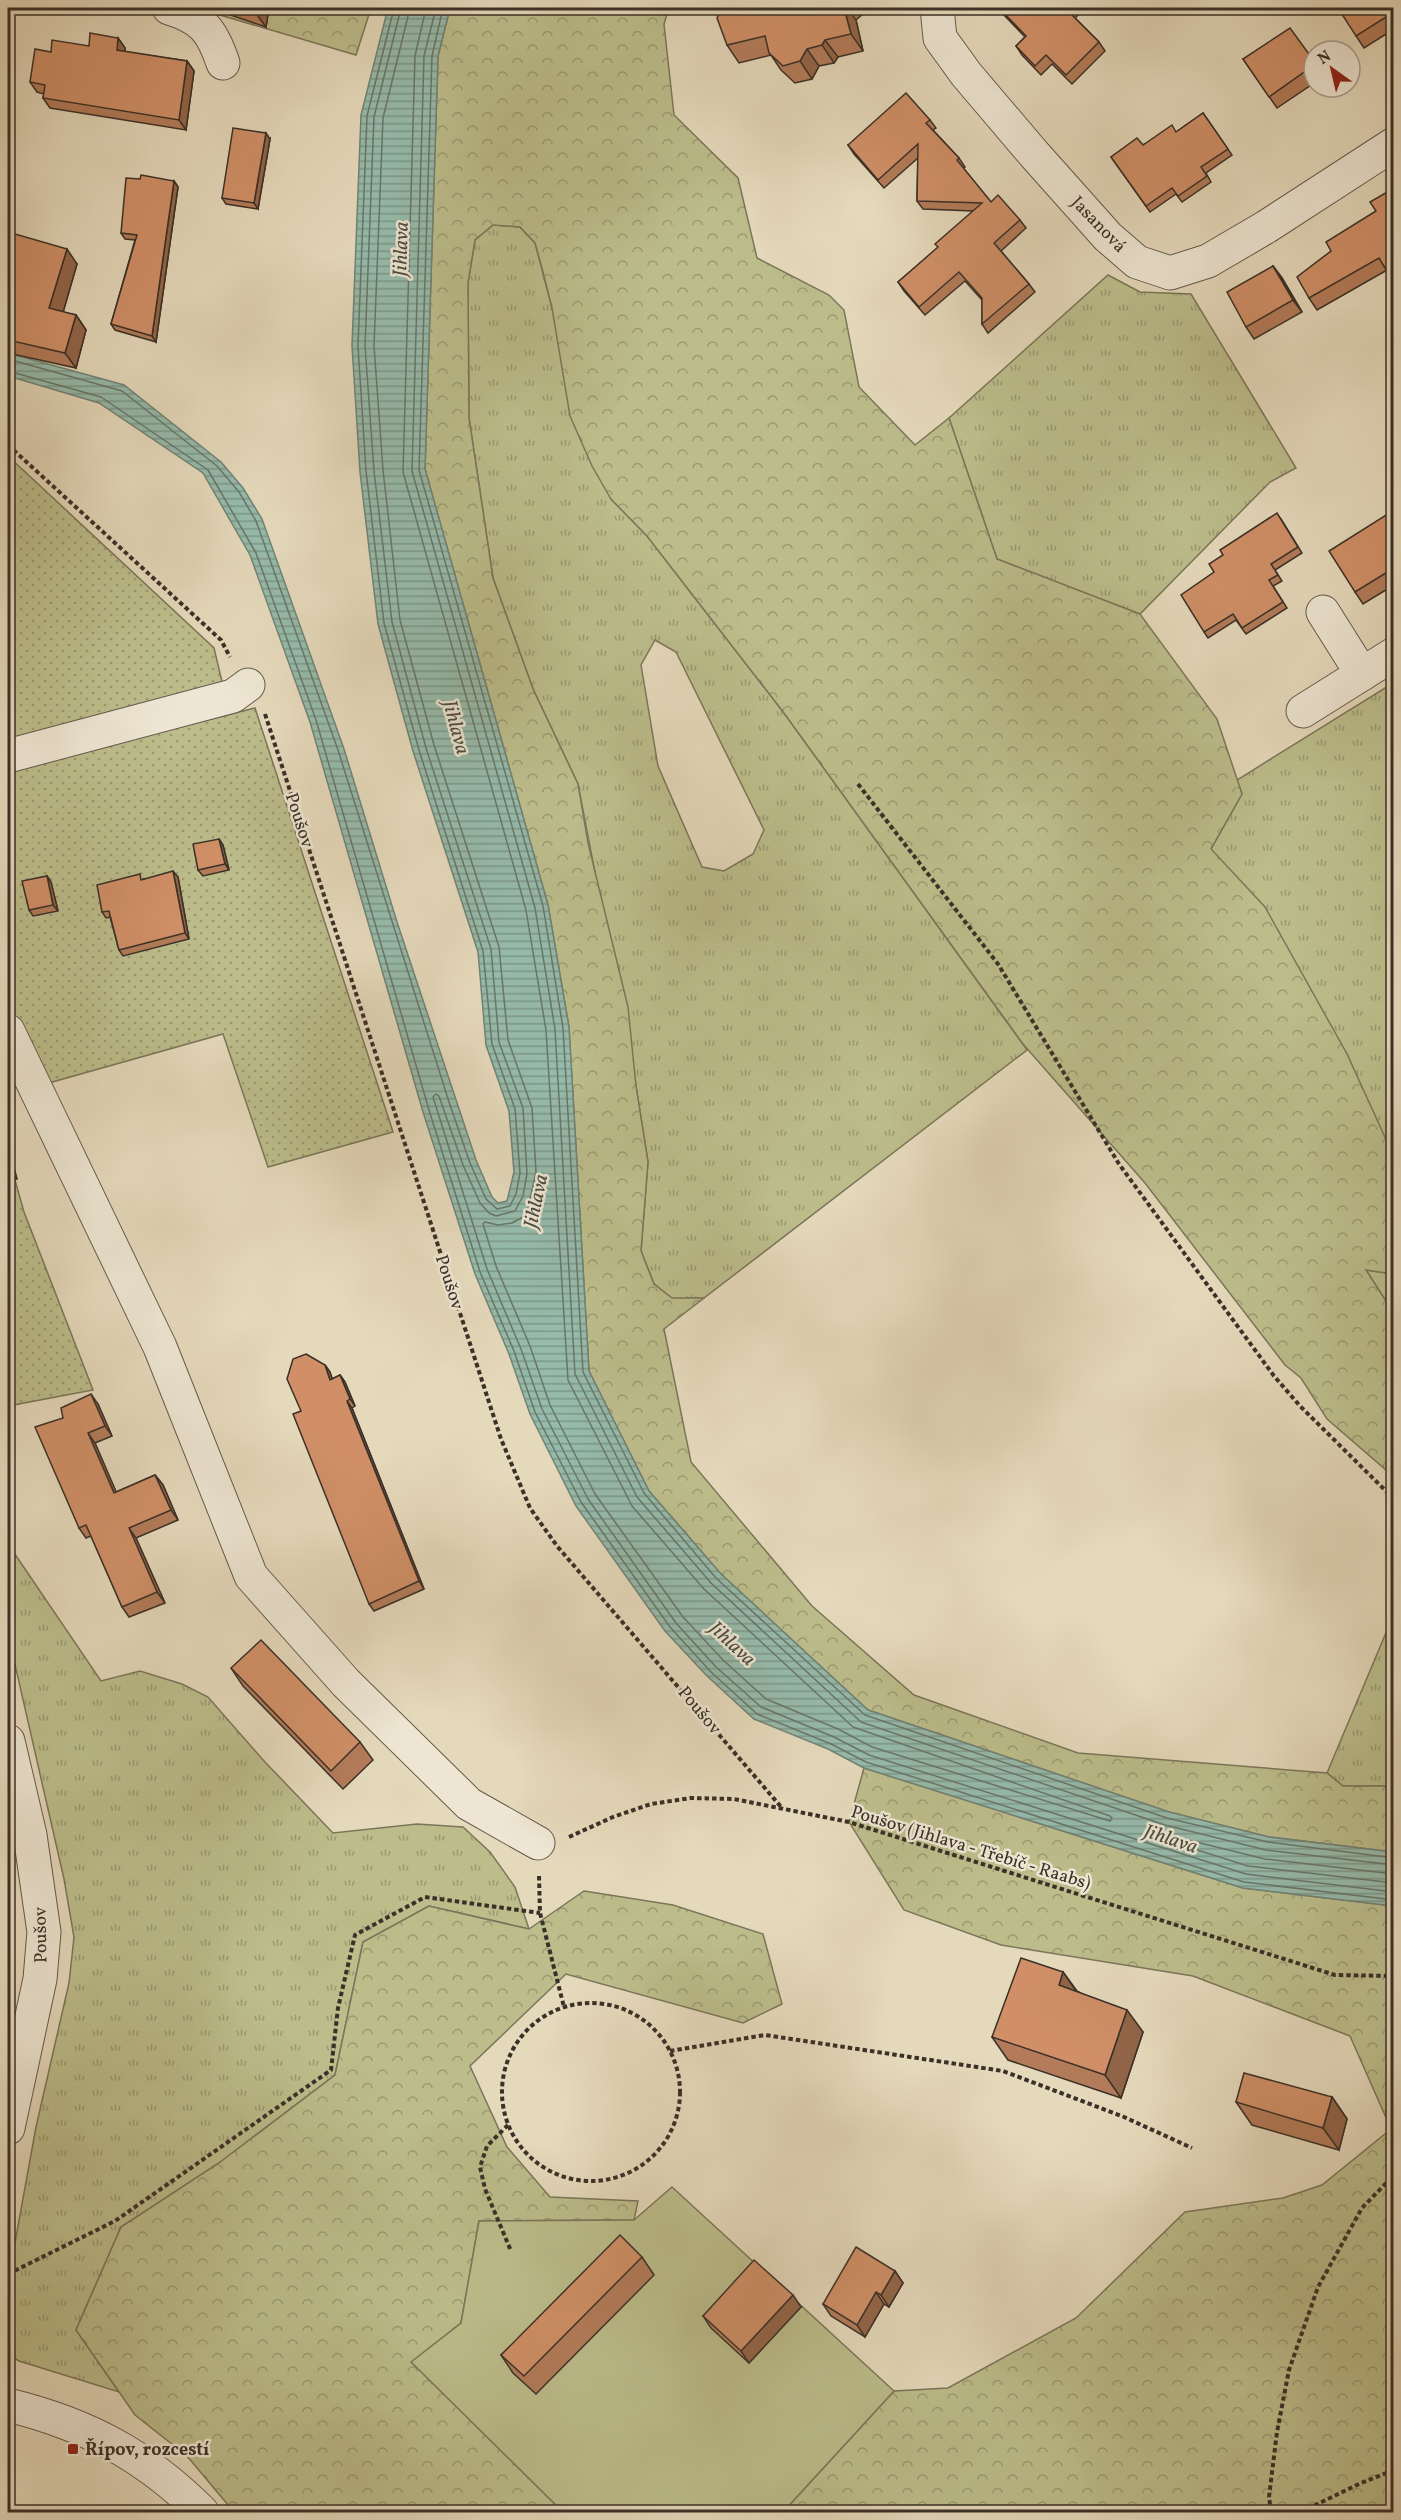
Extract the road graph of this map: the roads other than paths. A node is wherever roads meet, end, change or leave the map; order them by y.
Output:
1 (169, 8) edge
2 (937, 8) edge
3 (223, 63) dead end
4 (1394, 144) edge
5 (1323, 612) dead end
6 (1394, 654) edge
7 (1362, 674) junction
8 (248, 686) road end
9 (1303, 711) dead end
10 (8, 756) edge
11 (8, 1031) edge
12 (8, 1741) edge
13 (19, 1838) edge
14 (538, 1844) road end
15 (8, 2128) edge
16 (8, 2405) edge
17 (202, 2512) edge

1 - 3 street
2 - 4 street, Jasanová
5 - 7 street
6 - 7 street
7 - 9 street
8 - 10 street
11 - 14 street
12 - 13 street, Poušov
13 - 15 street, Poušov
16 - 17 street

